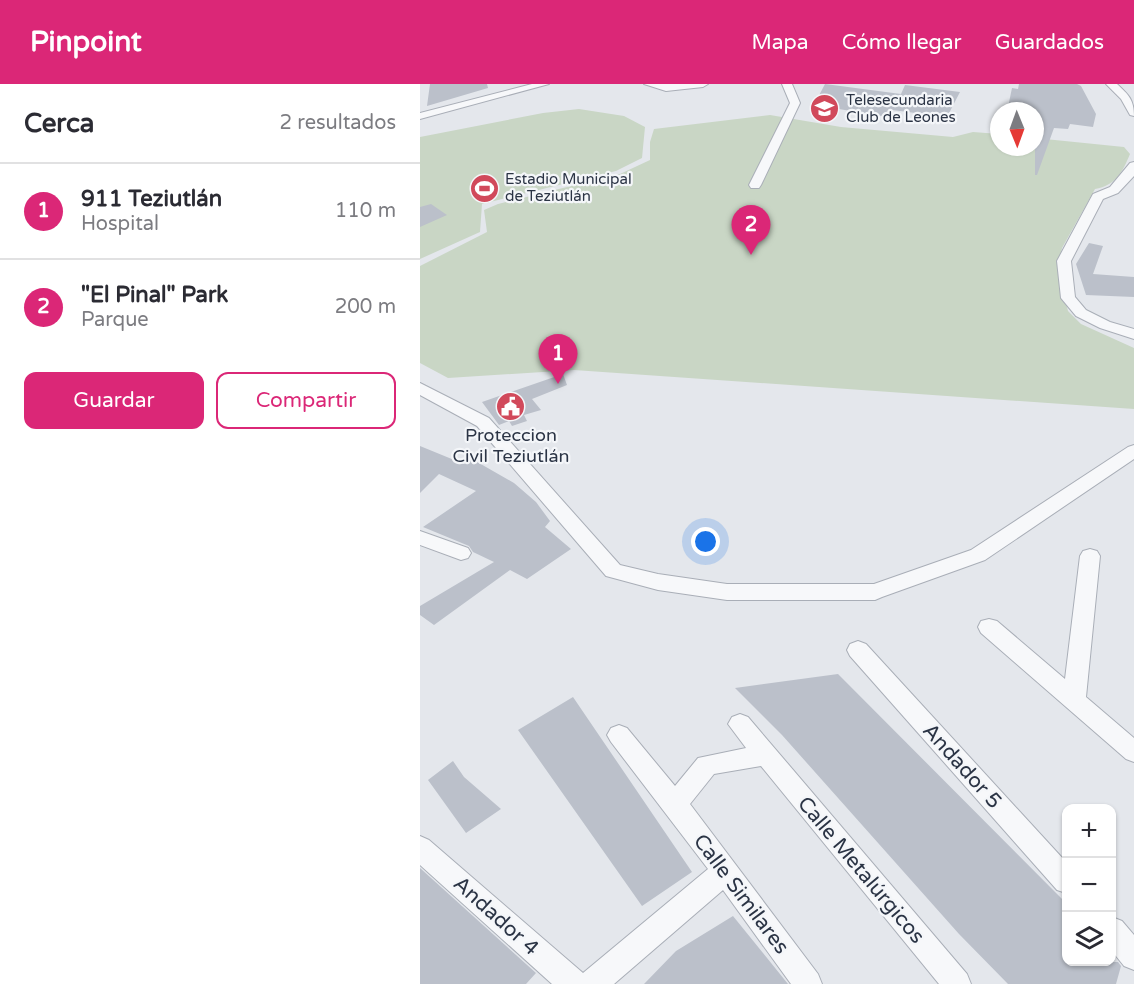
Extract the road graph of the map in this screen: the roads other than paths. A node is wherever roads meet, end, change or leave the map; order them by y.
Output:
1 (544, 84) edge
2 (649, 84) edge
3 (703, 84) edge
4 (787, 84) edge
5 (1111, 84) edge
6 (1134, 113) edge
7 (420, 116) edge
8 (1134, 166) edge
9 (755, 185) dead end
10 (1134, 334) edge
11 (420, 388) edge
12 (1134, 451) edge
13 (420, 538) edge
14 (461, 553) dead end
15 (1090, 556) dead end
16 (989, 627) dead end
17 (858, 650) dead end
18 (1074, 698) junction
19 (740, 724) dead end
20 (619, 735) dead end
21 (1134, 752) edge
22 (765, 755) junction
23 (675, 804) junction
24 (420, 848) edge
25 (724, 872) junction
26 (1062, 877) edge
27 (1116, 936) edge
28 (1134, 956) edge
29 (573, 984) edge
30 (592, 984) edge
31 (808, 984) edge
32 (957, 984) edge

1 - 7 street
2 - 3 street
4 - 9 street
5 - 6 street
8 - 10 street
11 - 12 street
13 - 14 street
15 - 18 street
16 - 18 street
17 - 26 street, Andador 5
18 - 21 street
19 - 22 street, Calle Metalúrgicos
20 - 23 street, Calle Similares
22 - 23 street
22 - 32 street, Calle Metalúrgicos
23 - 25 street, Calle Similares
24 - 29 street, Andador 4
25 - 30 street
25 - 31 street, Calle Similares
27 - 28 street

